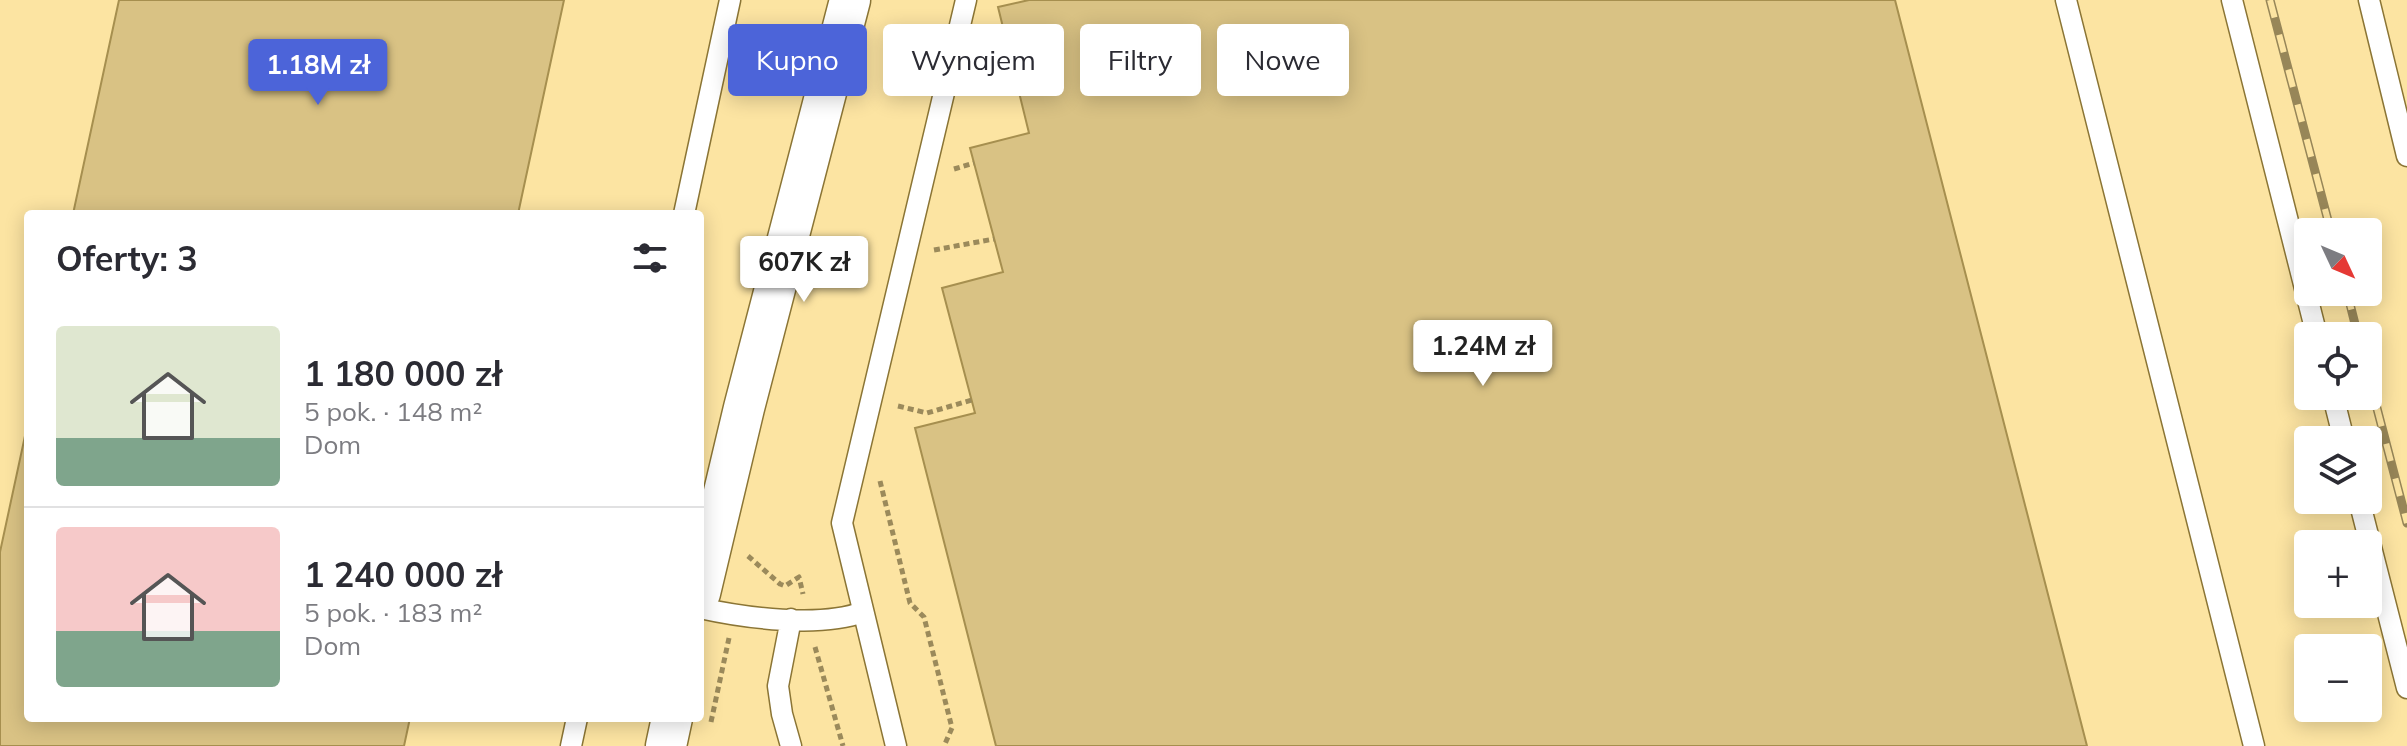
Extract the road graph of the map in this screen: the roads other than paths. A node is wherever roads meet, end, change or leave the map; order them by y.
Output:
1 (730, 0) edge
2 (850, 0) edge
3 (966, 0) edge
4 (2066, 0) edge
5 (2232, 0) edge
6 (2369, 0) edge
7 (2407, 156) edge
8 (685, 210) edge
9 (2313, 322) edge
10 (2363, 514) edge
11 (704, 576) edge
12 (704, 609) edge
13 (863, 612) junction
14 (800, 619) junction
15 (2407, 688) edge
16 (576, 722) edge
17 (671, 722) edge
18 (571, 746) edge
19 (666, 746) edge
20 (791, 746) edge
21 (896, 746) edge
22 (2254, 746) edge

1 - 8 lane
2 - 11 street
3 - 13 lane
4 - 22 lane
5 - 9 lane
6 - 7 lane
10 - 15 lane
12 - 14 lane
13 - 14 lane
13 - 21 lane
14 - 20 lane
16 - 18 lane
17 - 19 street

